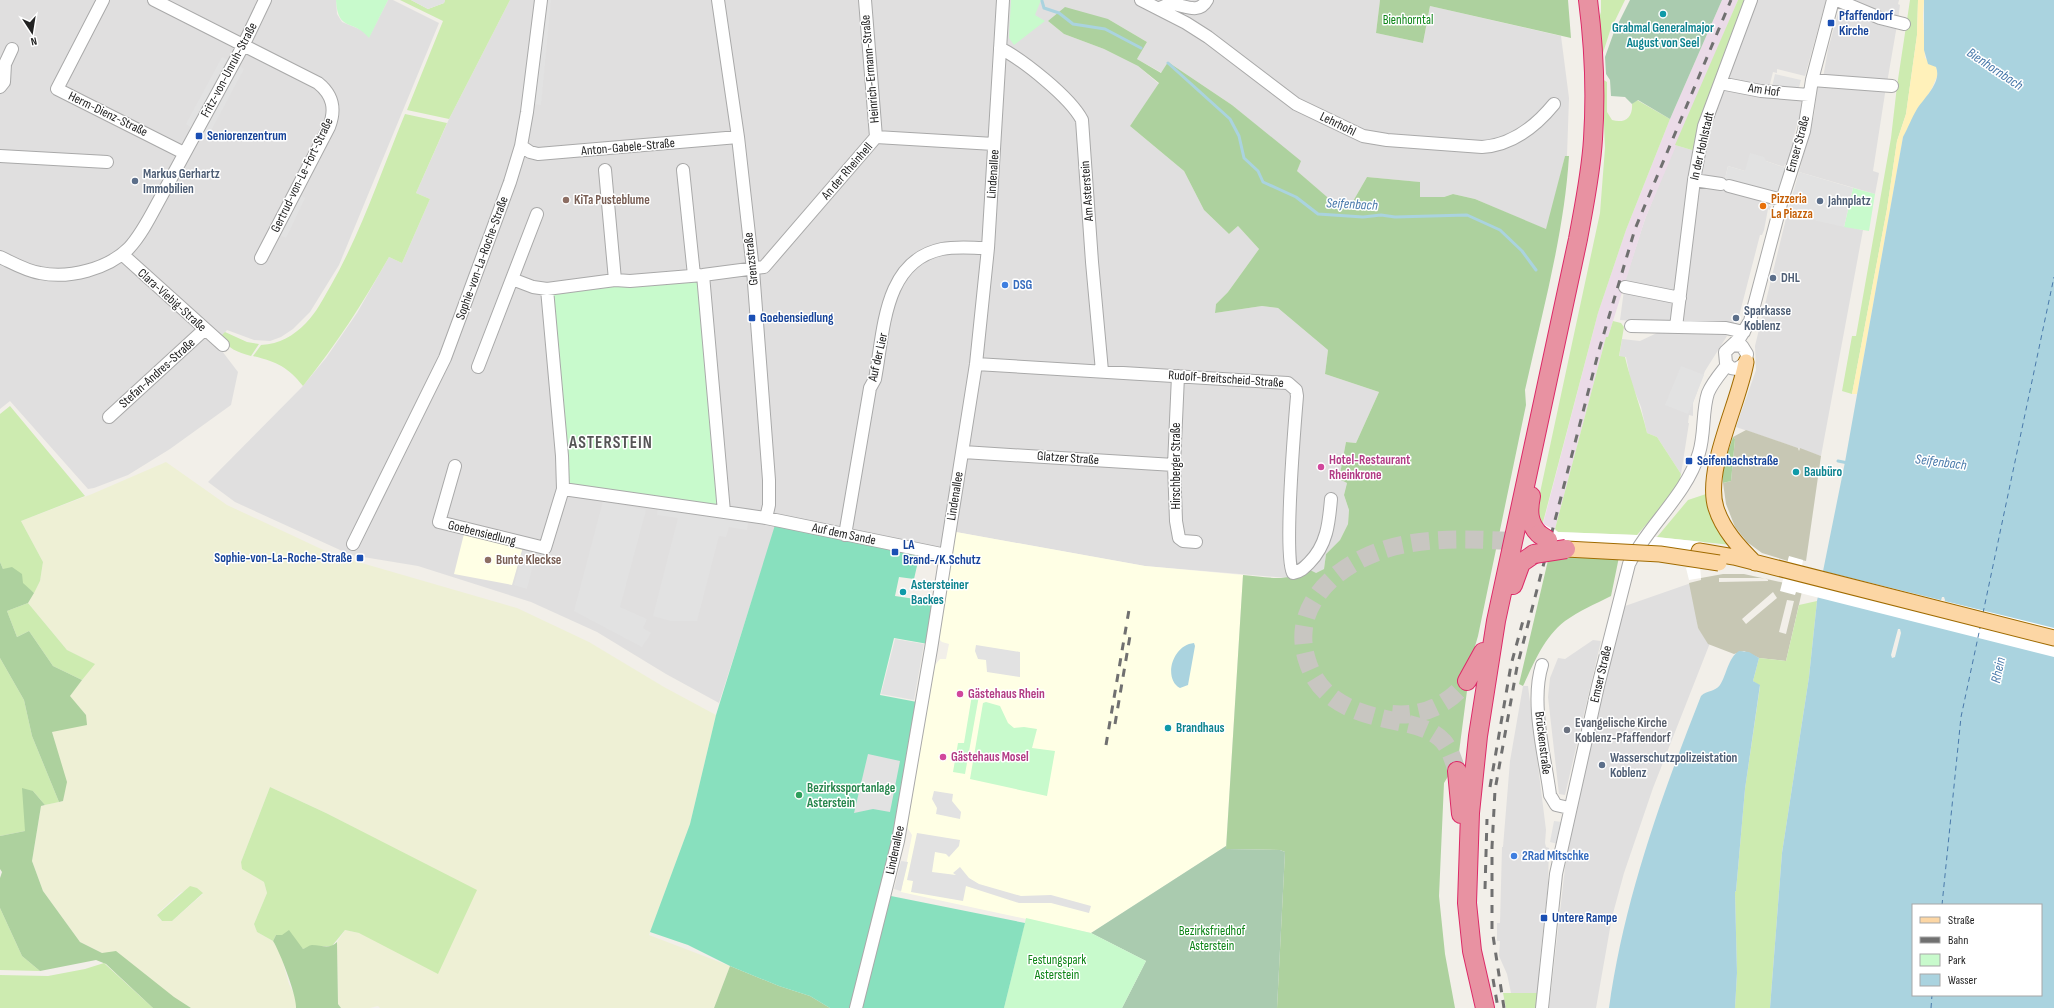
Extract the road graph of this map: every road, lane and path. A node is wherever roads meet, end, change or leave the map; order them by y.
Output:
1 (103, 0) edge
2 (154, 0) edge
3 (265, 0) edge
4 (541, 0) edge
5 (718, 0) edge
6 (865, 0) edge
7 (1003, 0) edge
8 (1142, 0) edge
9 (1208, 0) edge
10 (1576, 0) edge
11 (1588, 0) edge
12 (1751, 0) edge
13 (1833, 0) edge
14 (1836, 0) edge
15 (1159, 8) junction
16 (1904, 24) dead end
17 (243, 46) junction
18 (1000, 48) junction
19 (12, 49) dead end
20 (1812, 80) junction
21 (1720, 83) junction
22 (1892, 86) dead end
23 (0, 87) edge
24 (1809, 95) junction
25 (1554, 104) dead end
26 (1595, 104) junction
27 (738, 137) junction
28 (876, 137) junction
29 (994, 144) junction
30 (521, 146) junction
31 (184, 153) junction
32 (0, 156) edge
33 (107, 162) dead end
34 (605, 170) dead end
35 (683, 170) dead end
36 (1694, 180) junction
37 (1782, 200) junction
38 (537, 214) dead end
39 (988, 248) junction
40 (122, 254) junction
41 (0, 257) edge
42 (261, 258) dead end
43 (753, 270) junction
44 (699, 275) junction
45 (512, 279) junction
46 (615, 280) junction
47 (1625, 288) dead end
48 (547, 289) junction
49 (1680, 298) junction
50 (1631, 326) dead end
51 (1676, 327) junction
52 (205, 329) junction
53 (1744, 332) junction
54 (223, 345) dead end
55 (1738, 346) junction
56 (1746, 362) junction
57 (976, 364) junction
58 (1727, 365) junction
59 (478, 367) dead end
60 (1102, 371) junction
61 (1178, 376) junction
62 (109, 417) dead end
63 (963, 452) junction
64 (1174, 465) junction
65 (455, 466) dead end
66 (563, 489) junction
67 (1331, 499) dead end
68 (724, 512) junction
69 (766, 518) junction
70 (846, 535) junction
71 (1196, 542) dead end
72 (1533, 543) junction
73 (353, 544) dead end
74 (1566, 549) joint
75 (946, 555) junction
76 (1756, 563) junction
77 (1784, 575) junction
78 (2054, 638) edge
79 (2054, 646) edge
80 (1483, 652) junction
81 (1542, 665) dead end
82 (1468, 681) tunnel mouth
83 (1456, 771) tunnel mouth
84 (1569, 808) junction
85 (1462, 824) junction
86 (1479, 983) junction
87 (856, 1008) edge
88 (1473, 1008) edge
89 (1485, 1008) edge
90 (1542, 1008) edge

1 - 31 street, Herm-Dienz-Straße
2 - 17 street, Gertrud-von-Le-Fort-Straße
3 - 17 street, Fritz-von-Unruh-Straße
4 - 30 street, Sophie-von-La-Roche-Straße
5 - 27 street, Grenzstraße
6 - 28 street, Heinrich-Ermann-Straße
7 - 18 street, Lindenallee
8 - 15 street, Lehrhohl
9 - 15 street
10 - 80 highway
11 - 26 highway
12 - 21 street, In der Hohlstadt
13 - 20 street, Emser Straße
14 - 16 street
15 - 25 street, Lehrhohl
17 - 31 street, Fritz-von-Unruh-Straße
17 - 42 street, Gertrud-von-Le-Fort-Straße
18 - 29 street, Lindenallee
18 - 60 street, Am Asterstein
19 - 23 street
20 - 22 street
20 - 24 street, Emser Straße
21 - 24 street, Am Hof
21 - 36 street, In der Hohlstadt
24 - 37 street, Emser Straße
26 - 72 highway
26 - 86 highway
27 - 30 street, Anton-Gabele-Straße
27 - 43 street, Grenzstraße
28 - 29 street, An der Rheinhell
28 - 43 street, An der Rheinhell
29 - 39 street, Lindenallee
30 - 73 street, Sophie-von-La-Roche-Straße
31 - 40 street, Fritz-von-Unruh-Straße
32 - 33 street
34 - 46 street, Anton-Gabele-Straße
35 - 44 street
36 - 37 street
36 - 49 street, In der Hohlstadt
37 - 53 street, Emser Straße
38 - 45 street
39 - 57 street, Lindenallee
39 - 70 street, Auf der Lier
40 - 41 street, Fritz-von-Unruh-Straße
40 - 52 street, Clara-Viebig-Straße
43 - 44 street
43 - 69 street, Grenzstraße
44 - 46 street
44 - 68 street
45 - 48 street
45 - 59 street
46 - 48 street
47 - 49 street
48 - 66 street, Goebensiedlung
49 - 51 street, In der Hohlstadt
50 - 51 street
51 - 53 street
52 - 54 street, Clara-Viebig-Straße
52 - 62 street, Stefan-Andres-Straße
53 - 55 street, Emser Straße
55 - 56 street, Emser Straße
55 - 58 street, Emser Straße
56 - 58 street
56 - 76 main road
57 - 60 street, Rudolf-Breitscheid-Straße
57 - 63 street, Lindenallee
58 - 84 street, Emser Straße
60 - 61 street, Rudolf-Breitscheid-Straße
61 - 64 street, Hirschberger Straße
61 - 67 street, Rudolf-Breitscheid-Straße
63 - 64 street, Glatzer Straße
63 - 75 street, Lindenallee
64 - 71 street, Hirschberger Straße
65 - 66 street, Goebensiedlung
66 - 68 street
68 - 69 street
69 - 70 street, Auf dem Sande
70 - 75 street, Auf dem Sande
72 - 74 highway, bridge
72 - 76 main road
72 - 86 highway
74 - 77 main road, bridge
75 - 87 street, Lindenallee
76 - 77 main road
77 - 78 main road
77 - 79 main road
80 - 82 highway
80 - 85 highway
81 - 84 street, Brückenstraße
83 - 85 highway
84 - 90 street, Emser Straße
85 - 88 highway
86 - 89 highway

